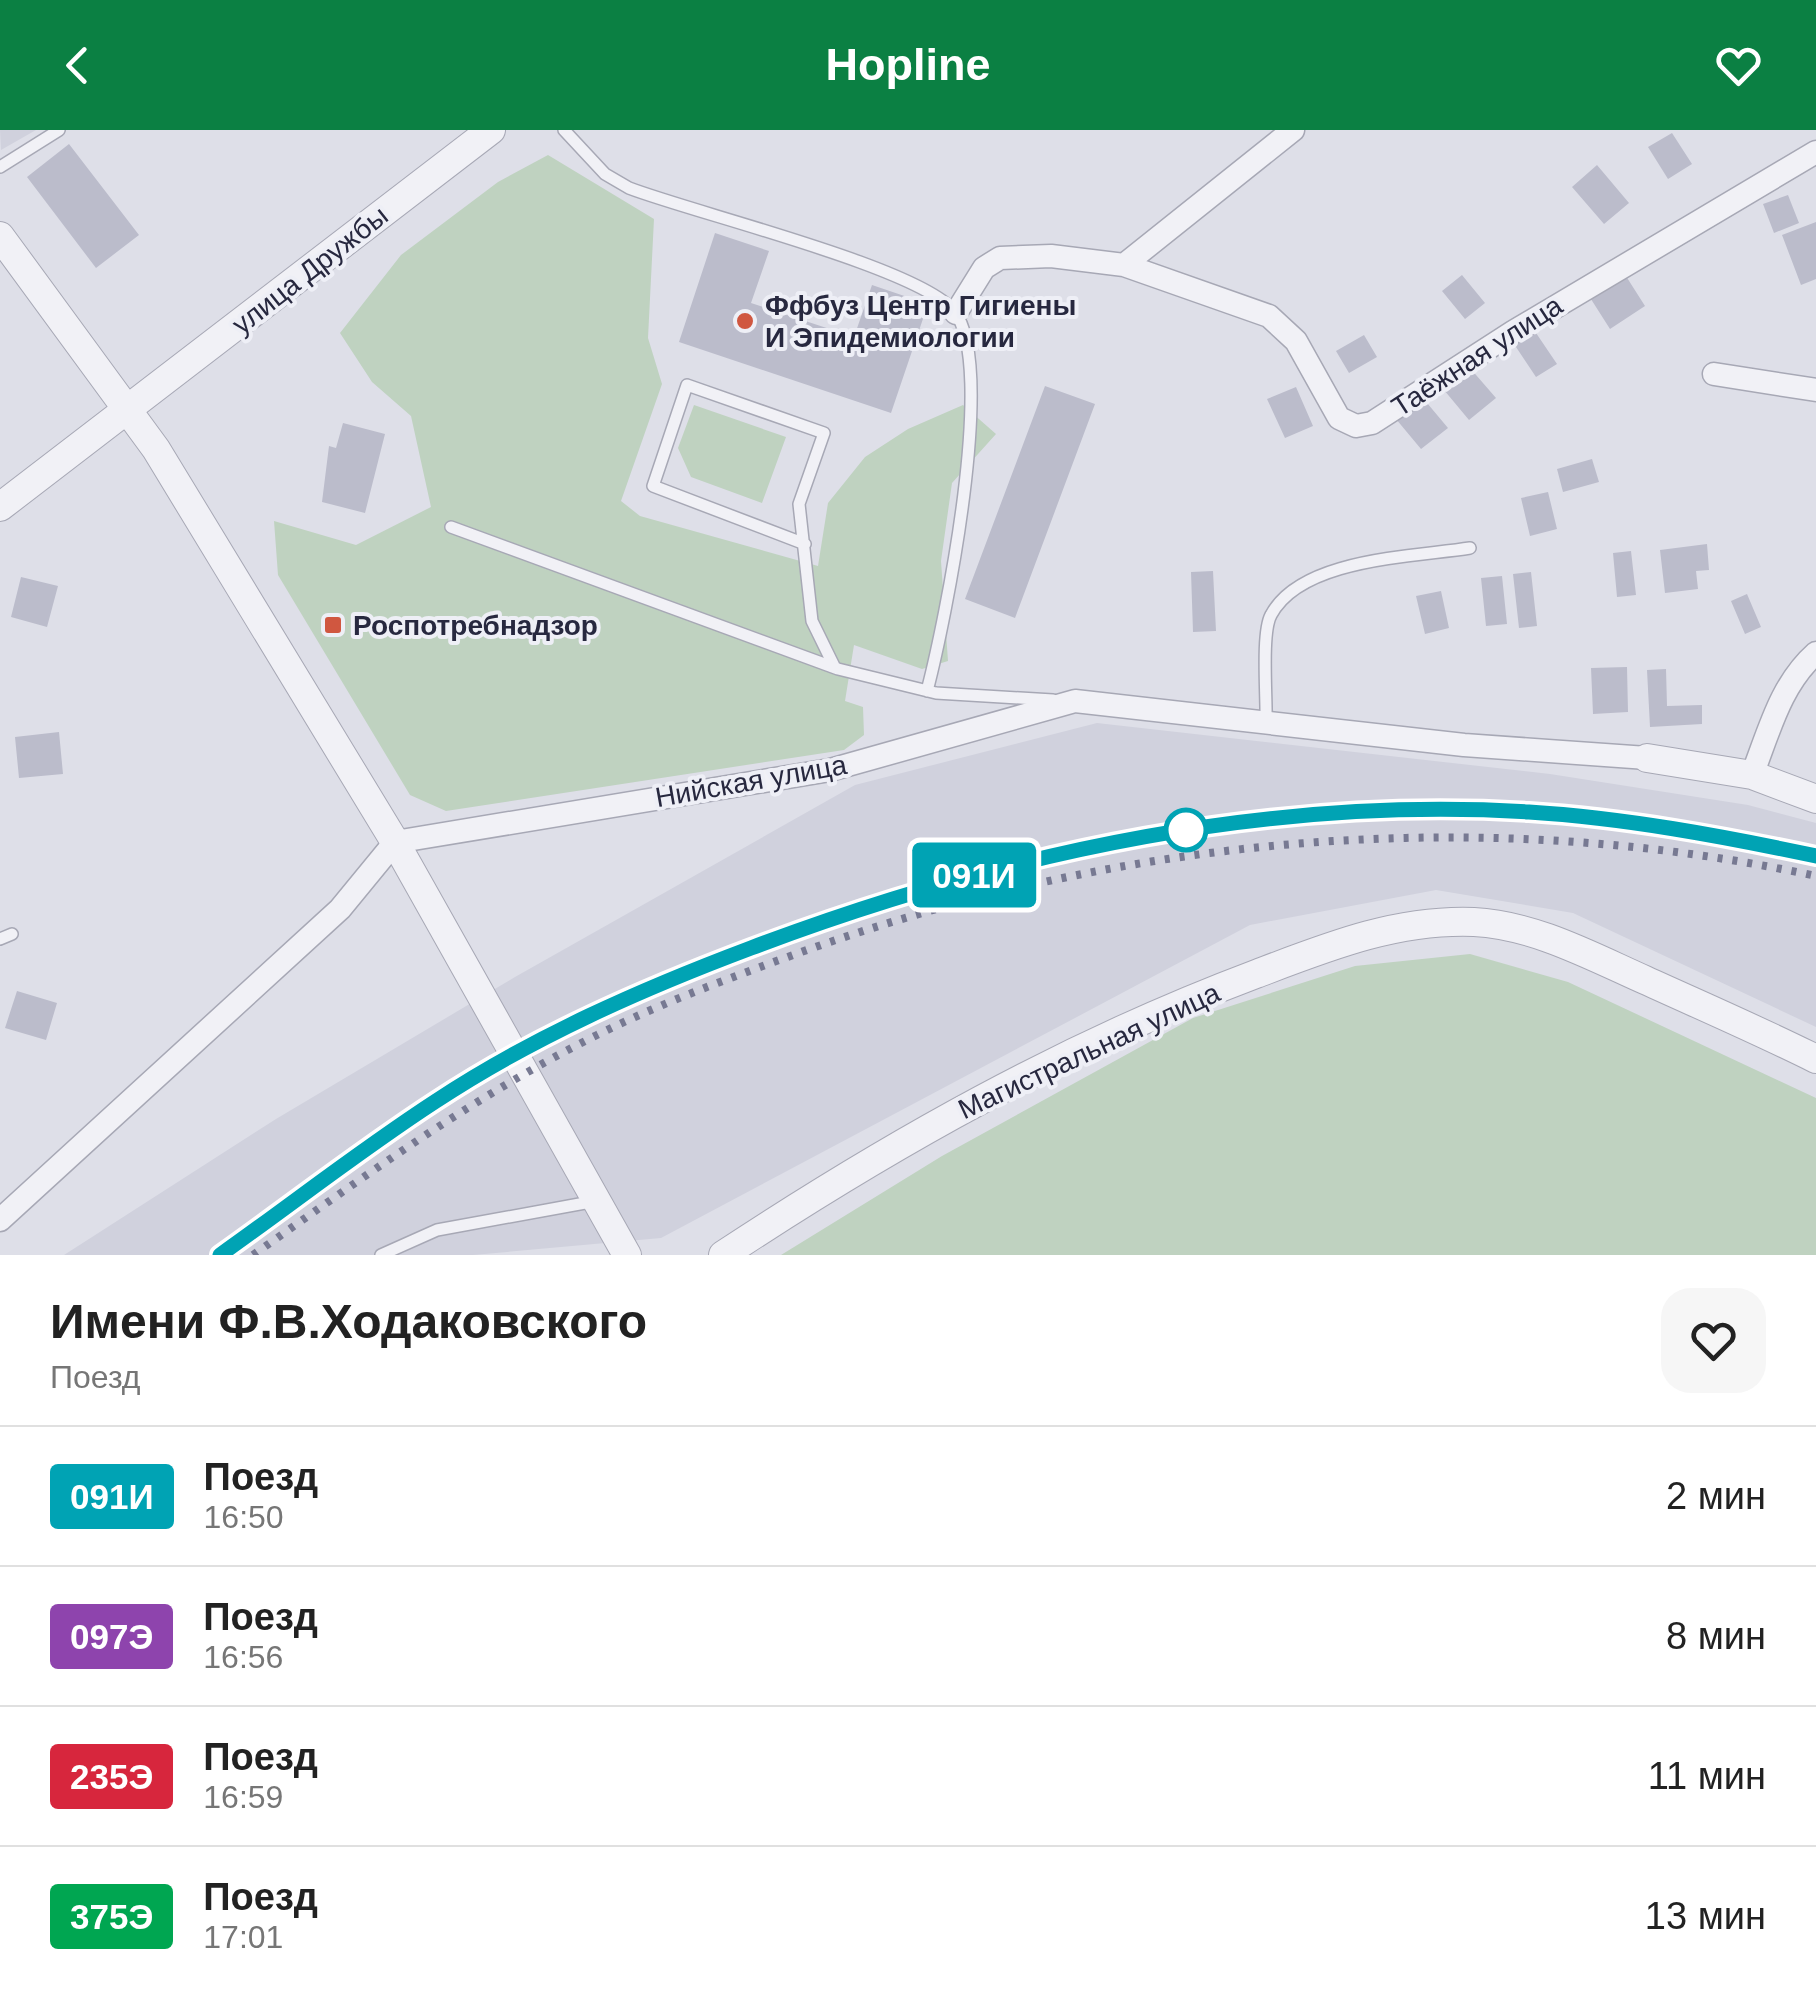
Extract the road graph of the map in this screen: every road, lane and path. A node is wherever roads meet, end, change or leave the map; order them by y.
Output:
1 (59, 130) edge
2 (491, 130) edge
3 (564, 130) edge
4 (1293, 130) edge
5 (1816, 152) edge
6 (0, 168) edge
7 (0, 236) edge
8 (1124, 265) junction
9 (956, 314) junction
10 (1714, 374) dead end
11 (1816, 390) edge
12 (128, 409) junction
13 (0, 507) edge
14 (451, 527) dead end
15 (805, 544) junction
16 (1470, 548) dead end
17 (1816, 652) edge
18 (836, 668) junction
19 (926, 691) junction
20 (1076, 701) junction
21 (1266, 723) junction
22 (1647, 758) joint
23 (1752, 776) junction
24 (1816, 799) edge
25 (395, 842) junction
26 (1816, 1059) edge
27 (596, 1200) junction
28 (0, 1220) edge
29 (381, 1255) edge
30 (627, 1255) edge
31 (723, 1255) edge

1 - 6 lane
2 - 12 street, улица Дружбы
3 - 9 lane
4 - 8 street
5 - 8 street, Таёжная улица
7 - 12 street
8 - 9 street, Таёжная улица
9 - 19 lane
10 - 11 street
12 - 13 street, улица Дружбы
12 - 25 street
14 - 18 lane
15 - 15 lane
15 - 18 lane
16 - 21 lane
17 - 23 street
18 - 19 lane
19 - 20 lane
20 - 21 street, Нийская улица
20 - 25 street, Нийская улица
21 - 22 street, Нийская улица
22 - 23 street
23 - 24 street
25 - 27 street
25 - 28 street
26 - 31 street, Магистральная улица
27 - 29 lane
27 - 30 street

